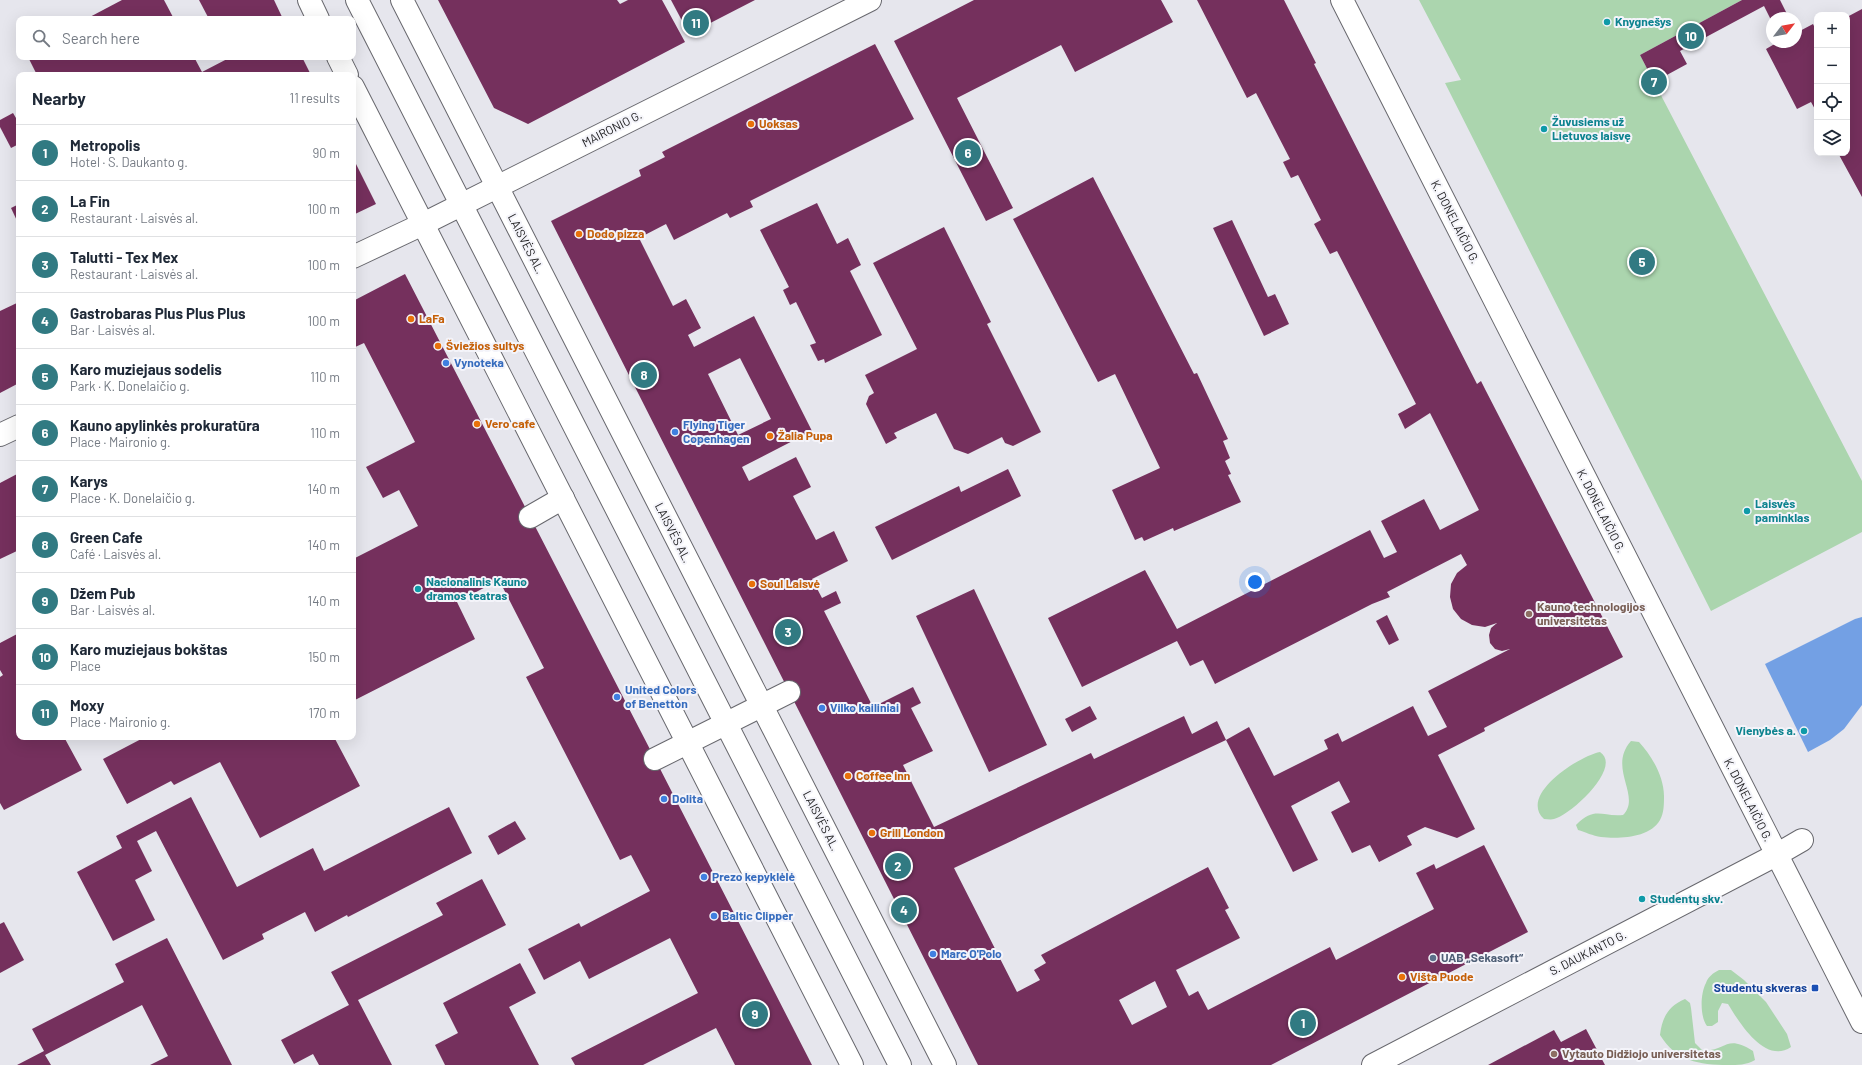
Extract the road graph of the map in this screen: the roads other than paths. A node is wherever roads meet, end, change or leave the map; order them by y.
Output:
1 (309, 0) edge
2 (357, 0) edge
3 (402, 0) edge
4 (870, 0) edge
5 (1342, 0) edge
6 (317, 16) edge
7 (340, 60) edge
8 (346, 72) edge
9 (356, 93) edge
10 (497, 187) junction
11 (462, 204) junction
12 (423, 224) junction
13 (356, 256) edge
14 (16, 427) edge
15 (0, 435) edge
16 (563, 498) junction
17 (530, 517) dead end
18 (789, 692) dead end
19 (761, 705) junction
20 (726, 723) junction
21 (688, 743) junction
22 (655, 759) dead end
23 (1802, 840) dead end
24 (1776, 855) junction
25 (1862, 1022) edge
26 (852, 1065) edge
27 (900, 1065) edge
28 (945, 1065) edge
29 (1373, 1065) edge

1 - 6 street
2 - 11 street
3 - 10 street, LAISVĖS AL.
4 - 10 street, MAIRONIO G.
5 - 24 street, K. DONELAIČIO G.
7 - 8 street
9 - 12 street
10 - 11 street, MAIRONIO G.
10 - 19 street, LAISVĖS AL.
11 - 12 street, MAIRONIO G.
11 - 20 street
12 - 13 street, MAIRONIO G.
12 - 16 street
14 - 15 street
16 - 17 street
16 - 21 street
18 - 19 street
19 - 20 street
19 - 28 street, LAISVĖS AL.
20 - 21 street
20 - 27 street
21 - 22 street
21 - 26 street
23 - 24 street, S. DAUKANTO G.
24 - 25 street, K. DONELAIČIO G.
24 - 29 street, S. DAUKANTO G.

